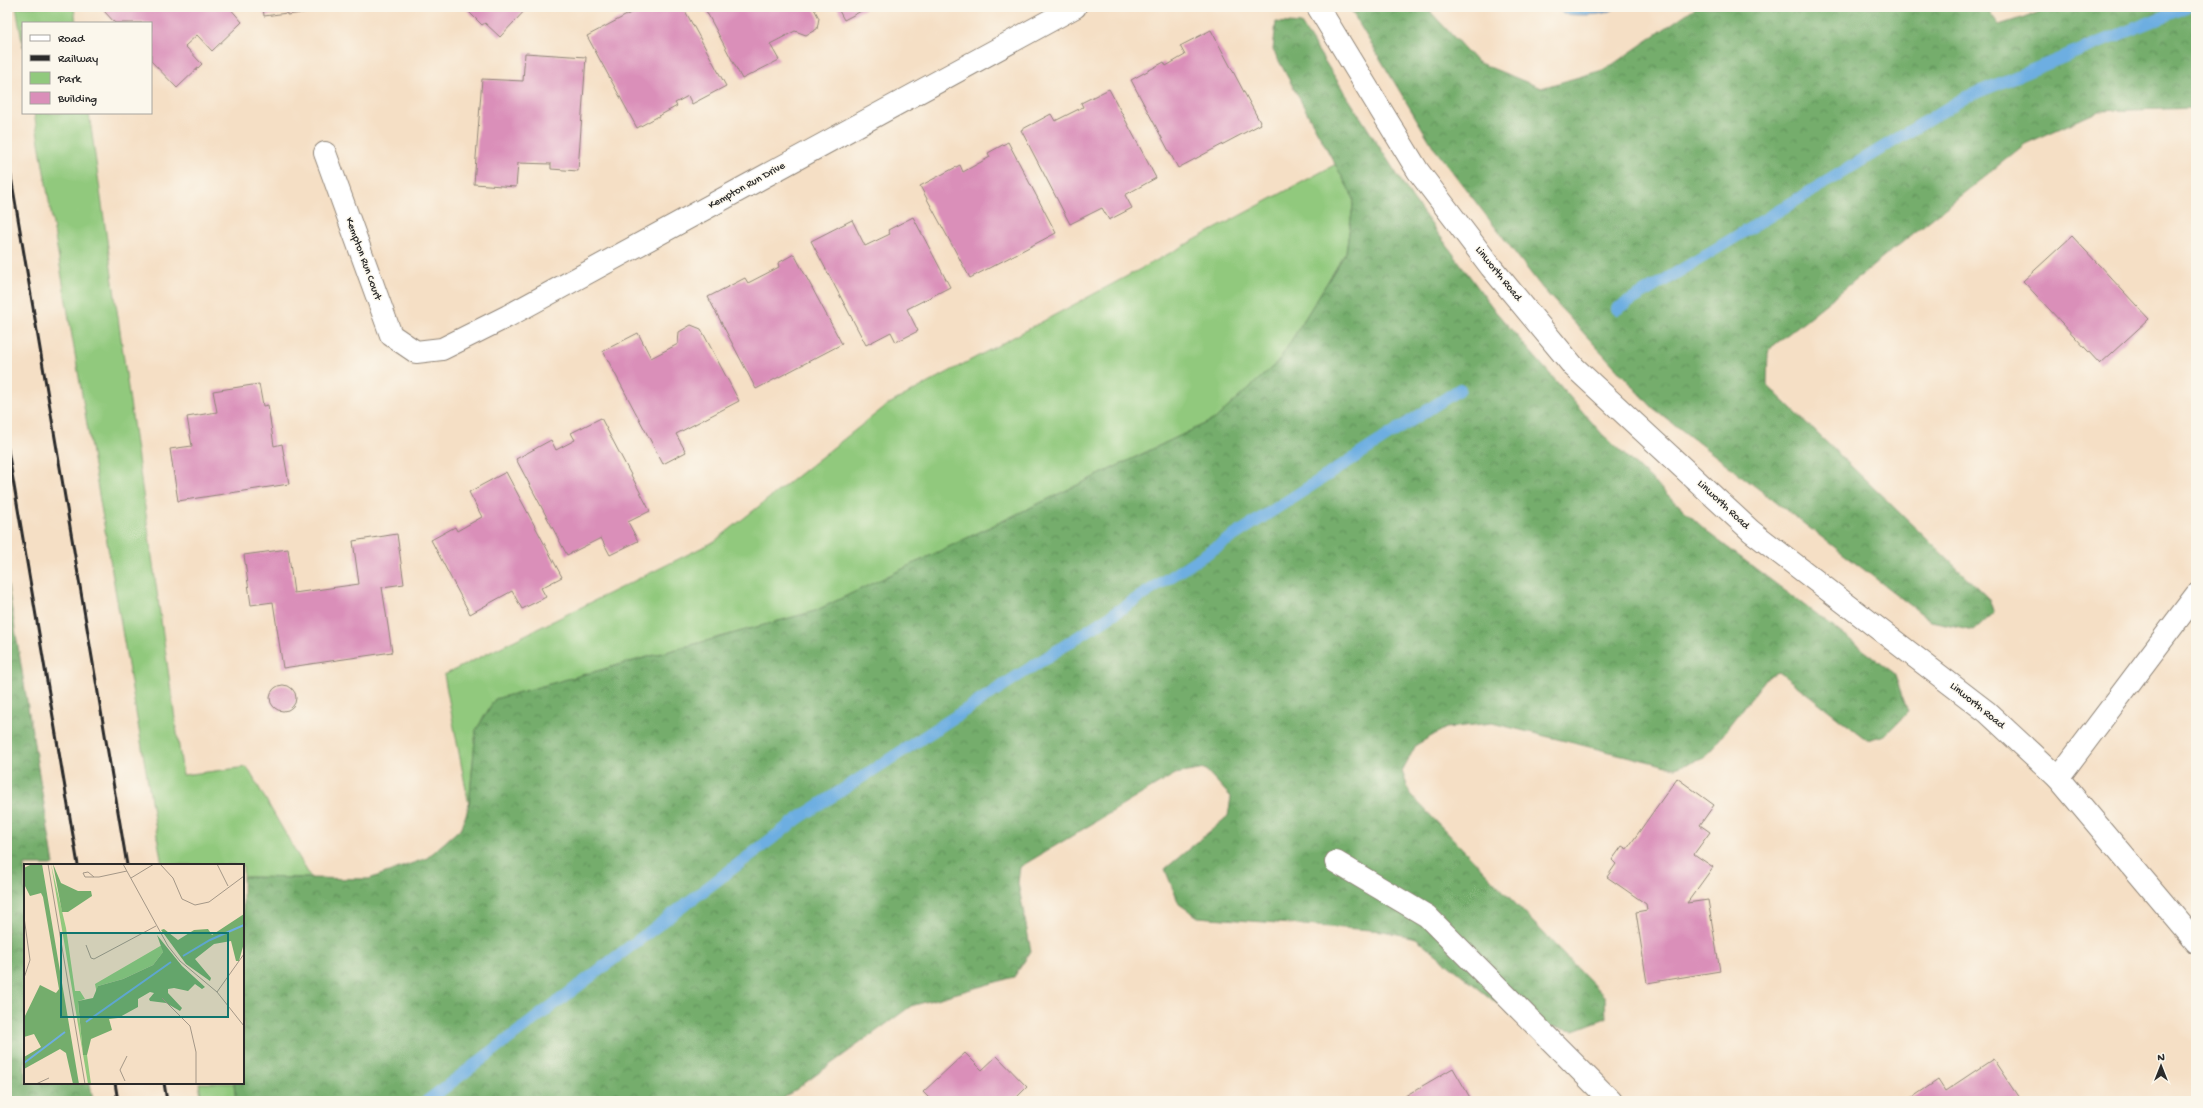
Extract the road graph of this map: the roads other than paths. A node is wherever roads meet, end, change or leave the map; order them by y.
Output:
1 (1075, 7) edge
2 (1318, 7) edge
3 (325, 154) dead end
4 (416, 352) joint
5 (2196, 596) edge
6 (2058, 778) junction
7 (1336, 862) dead end
8 (2196, 942) edge
9 (1611, 1101) edge

1 - 4 main road, Kempton Run Drive
2 - 6 main road, Linworth Road
3 - 4 main road, Kempton Run Court
5 - 6 main road
6 - 8 main road, Linworth Road
7 - 9 main road

